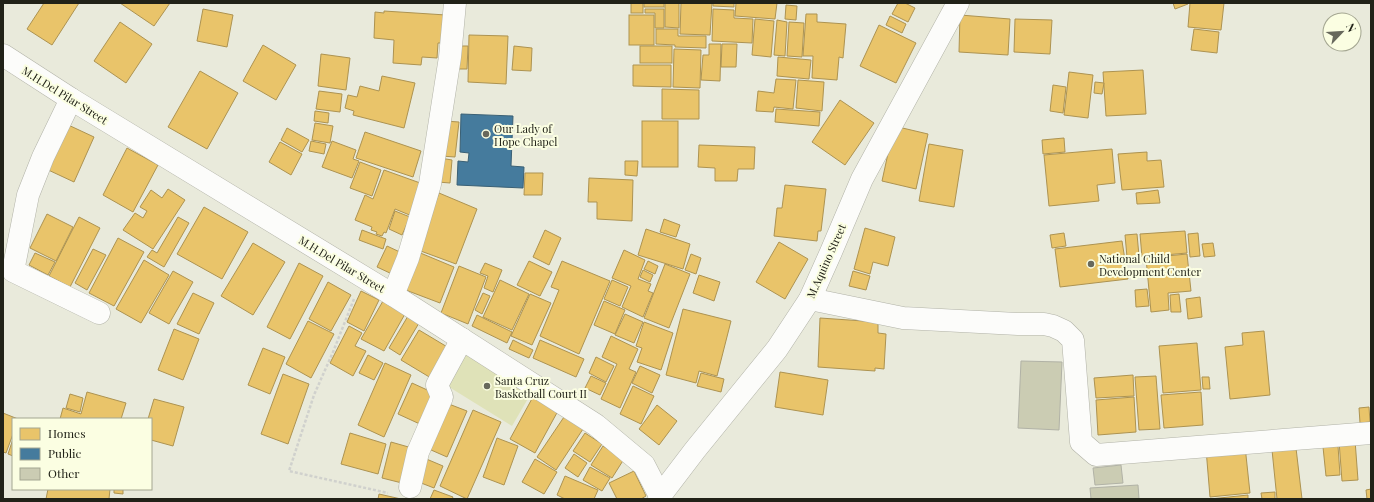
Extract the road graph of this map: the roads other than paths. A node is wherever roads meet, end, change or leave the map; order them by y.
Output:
1 (455, 3) edge
2 (958, 3) edge
3 (3, 55) edge
4 (70, 99) junction
5 (393, 295) junction
6 (810, 299) junction
7 (99, 313) dead end
8 (462, 339) junction
9 (1371, 433) edge
10 (400, 490) road end
11 (660, 497) edge

1 - 5 street
2 - 6 street, M.Aquino Street
3 - 4 street, M.H.Del Pilar Street
4 - 5 street, M.H.Del Pilar Street
4 - 7 street
5 - 8 street, M.H.Del Pilar Street
6 - 9 street
6 - 11 street, M.Aquino Street
8 - 10 street
8 - 11 street, M.H.Del Pilar Street

